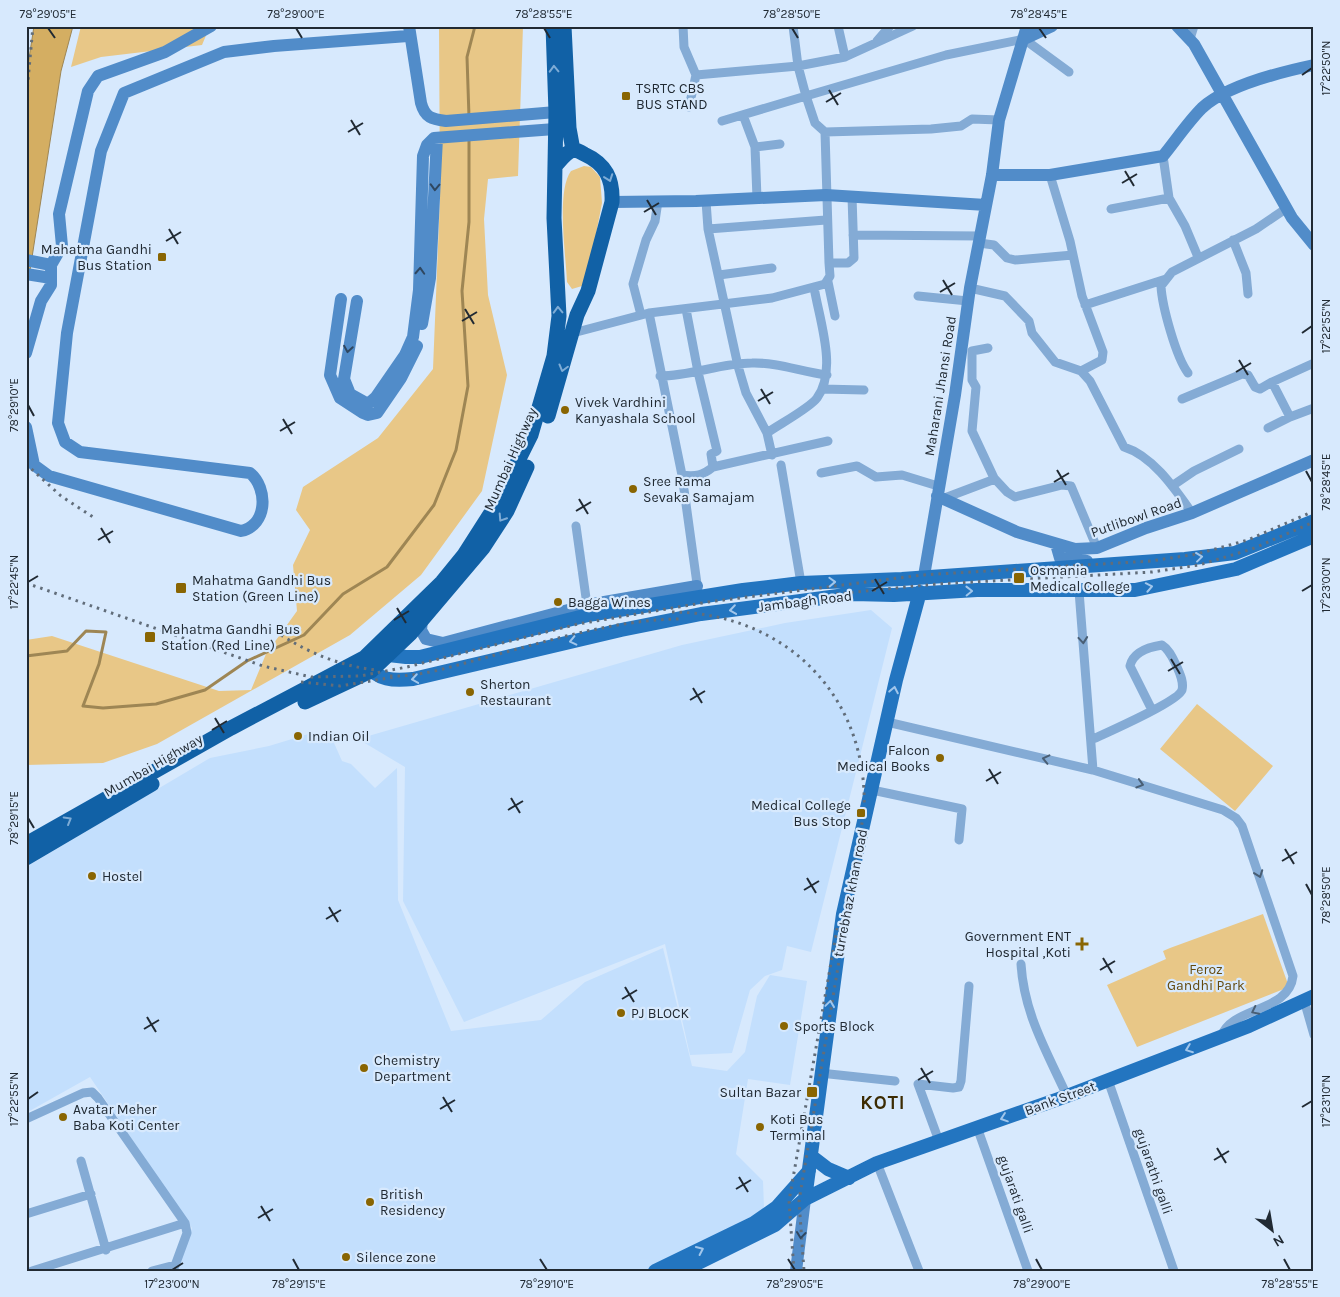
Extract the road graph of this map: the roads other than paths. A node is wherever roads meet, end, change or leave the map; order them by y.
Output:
1 (211, 26) edge
2 (553, 26) edge
3 (564, 26) edge
4 (683, 26) edge
5 (793, 26) edge
6 (838, 26) edge
7 (890, 26) edge
8 (912, 26) edge
9 (1027, 26) edge
10 (1052, 26) edge
11 (1177, 26) edge
12 (1194, 26) edge
13 (408, 31) edge
14 (1024, 39) junction
15 (1190, 39) junction
16 (875, 43) junction
17 (845, 57) junction
18 (798, 66) junction
19 (1314, 66) edge
20 (1069, 72) dead end
21 (696, 74) junction
22 (1224, 94) junction
23 (806, 96) junction
24 (689, 107) dead end
25 (556, 112) junction
26 (743, 115) junction
27 (999, 120) junction
28 (722, 121) dead end
29 (556, 129) junction
30 (825, 132) junction
31 (443, 137) junction
32 (780, 144) dead end
33 (755, 147) junction
34 (573, 150) junction
35 (1163, 156) junction
36 (555, 166) junction
37 (992, 175) junction
38 (1050, 175) junction
39 (826, 195) junction
40 (852, 196) junction
41 (757, 198) junction
42 (1169, 198) junction
43 (658, 201) junction
44 (706, 201) junction
45 (612, 202) junction
46 (986, 205) junction
47 (1287, 208) junction
48 (1111, 209) dead end
49 (826, 220) junction
50 (708, 229) junction
51 (853, 235) junction
52 (980, 240) junction
53 (1233, 240) junction
54 (1314, 245) edge
55 (1073, 255) junction
56 (1198, 257) junction
57 (26, 260) edge
58 (48, 264) junction
59 (829, 264) junction
60 (772, 268) dead end
61 (26, 274) edge
62 (719, 275) junction
63 (46, 277) junction
64 (1166, 279) junction
65 (828, 282) junction
66 (814, 287) junction
67 (970, 288) junction
68 (1248, 294) dead end
69 (918, 296) dead end
70 (341, 299) dead end
71 (357, 301) dead end
72 (968, 301) junction
73 (725, 304) junction
74 (1085, 305) junction
75 (686, 309) junction
76 (645, 314) junction
77 (835, 316) dead end
78 (564, 333) junction
79 (988, 348) dead end
80 (26, 353) edge
81 (1314, 363) edge
82 (738, 364) junction
83 (1081, 371) junction
84 (698, 372) junction
85 (1188, 373) dead end
86 (827, 375) junction
87 (660, 376) junction
88 (1272, 382) junction
89 (822, 389) junction
90 (864, 390) dead end
91 (1182, 399) dead end
92 (1314, 408) edge
93 (1290, 417) junction
94 (26, 427) edge
95 (1268, 428) dead end
96 (767, 433) junction
97 (828, 441) dead end
98 (1239, 449) dead end
99 (772, 455) junction
100 (1314, 460) edge
101 (781, 465) dead end
102 (713, 467) junction
103 (821, 473) dead end
104 (682, 475) junction
105 (995, 479) junction
106 (1172, 486) junction
107 (939, 494) junction
108 (1192, 514) junction
109 (1314, 521) edge
110 (576, 526) dead end
111 (1314, 536) edge
112 (1056, 544) junction
113 (1097, 548) junction
114 (1228, 554) junction
115 (1110, 563) junction
116 (1027, 570) junction
117 (1226, 571) junction
118 (924, 576) junction
119 (801, 583) junction
120 (1046, 591) junction
121 (1079, 591) junction
122 (698, 592) junction
123 (920, 592) junction
124 (587, 605) junction
125 (422, 620) junction
126 (388, 655) junction
127 (369, 661) junction
128 (1152, 710) junction
129 (887, 722) junction
130 (1091, 740) junction
131 (1093, 770) junction
132 (872, 790) junction
133 (959, 840) dead end
134 (26, 844) edge
135 (26, 858) edge
136 (1021, 964) dead end
137 (969, 986) dead end
138 (1309, 998) edge
139 (1314, 1035) edge
140 (1221, 1037) junction
141 (820, 1073) junction
142 (1108, 1080) junction
143 (895, 1081) dead end
144 (1067, 1096) junction
145 (26, 1120) edge
146 (977, 1127) junction
147 (940, 1141) junction
148 (811, 1156) junction
149 (81, 1161) dead end
150 (877, 1163) junction
151 (809, 1172) junction
152 (849, 1178) junction
153 (91, 1194) junction
154 (805, 1199) junction
155 (26, 1214) edge
156 (185, 1223) junction
157 (106, 1250) junction
158 (174, 1268) edge
159 (689, 1269) edge
160 (32, 1271) edge
161 (152, 1271) edge
162 (656, 1271) edge
163 (796, 1271) edge
164 (919, 1271) edge
165 (1028, 1271) edge
166 (1174, 1271) edge

1 - 58 street
25 -> 2 highway, Mumbai Highway
3 - 34 highway
4 - 21 street
5 - 18 street
6 - 17 street
7 - 16 street
8 - 16 street
9 - 14 street, Maharani Jhansi Road
10 - 14 street
11 - 15 street
12 - 15 street
13 - 25 street
13 - 94 street
14 - 20 street
14 - 23 street
14 - 27 street, Maharani Jhansi Road
15 - 22 street
16 - 17 street
17 - 18 street
18 - 21 street
18 - 23 street
19 - 22 street
21 - 24 street
22 - 35 street
22 - 47 street
23 - 26 street
23 - 30 street
25 - 29 highway, Mumbai Highway
26 - 28 street
26 - 33 street
27 - 30 street
27 - 37 street, Maharani Jhansi Road
29 - 31 street
29 - 36 highway, Mumbai Highway
30 - 39 street
31 -> 70 street
71 -> 31 street
32 - 33 street
33 - 41 street
34 - 36 highway
34 -> 45 highway, Mumbai Highway
35 - 38 street
35 - 42 street
78 -> 36 highway, Mumbai Highway
37 - 38 street
37 - 46 street, Maharani Jhansi Road
38 - 55 street
39 - 40 street
39 - 41 street
39 - 49 street
40 - 46 street
40 - 51 street
41 - 44 street
42 - 48 street
42 - 56 street
43 - 44 street
43 - 45 street
43 - 76 street
44 - 50 street
45 - 78 highway, Mumbai Highway
46 - 52 street, Maharani Jhansi Road
47 - 53 street
47 - 54 street
49 - 50 street
49 - 59 street
50 - 62 street
51 - 52 street
51 - 59 street
52 - 55 street
52 - 67 street, Maharani Jhansi Road
53 - 56 street
53 - 68 street
55 - 74 street
56 - 64 street
57 - 58 street
58 - 63 street
59 - 65 street
60 - 62 street
61 - 63 street
62 - 73 street
63 - 80 street
64 - 74 street
64 - 85 street
65 - 66 street
65 - 77 street
66 - 73 street
66 - 86 street
67 - 72 street, Maharani Jhansi Road
67 - 83 street
69 - 72 street
72 - 107 street, Maharani Jhansi Road
73 - 75 street
73 - 82 street
74 - 83 street
75 - 76 street
75 - 84 street
76 - 78 street
76 - 87 street
78 -> 125 highway, Mumbai Highway
78 - 127 highway, Mumbai Highway
79 - 105 street
81 - 88 street
82 - 84 street
82 - 86 street
82 - 96 street
83 - 106 street
84 - 87 street
84 - 102 street
86 - 89 street
87 - 104 street
88 - 91 street
88 - 93 street
89 - 90 street
89 - 96 street
92 - 93 street
93 - 95 street
96 - 99 street
97 - 99 street
98 - 106 street
99 - 102 street
100 - 108 street, Putlibowl Road
101 - 119 street
102 - 104 street
103 - 107 street
104 - 122 street
105 - 107 street
105 - 113 street
106 - 108 street
107 - 112 street, Putlibowl Road
107 - 118 street, Maharani Jhansi Road
108 - 113 street, Putlibowl Road
109 - 114 main road, Jambagh Road
110 - 124 street
111 - 117 main road, Jambagh Road
112 - 113 street, Putlibowl Road
112 - 115 street
115 -> 114 main road, Jambagh Road
114 - 117 main road
115 - 116 main road, Jambagh Road
116 - 118 main road, Jambagh Road
116 - 120 main road
121 -> 117 main road, Jambagh Road
119 -> 118 main road, Jambagh Road
119 - 122 main road, Jambagh Road
120 - 121 main road, Jambagh Road
123 -> 120 main road, Jambagh Road
121 -> 130 street
122 - 124 street
122 - 126 main road, Jambagh Road
123 -> 127 main road, Jambagh Road
129 -> 123 main road, turrebhaz khan road
124 - 125 street
125 - 126 highway, Mumbai Highway
126 - 127 highway, Mumbai Highway
134 -> 127 highway, Mumbai Highway
127 - 135 highway, Mumbai Highway
128 - 128 street
128 - 130 street
131 -> 129 street
129 - 132 main road, turrebhaz khan road
130 - 131 street
131 -> 140 street
132 - 133 street
141 -> 132 main road, turrebhaz khan road
136 - 144 street
137 - 147 street
138 - 139 street
138 - 140 main road, Bank Street
140 -> 142 main road, Bank Street
141 - 143 street
141 - 148 main road, turrebhaz khan road
142 - 144 main road, Bank Street
142 - 166 street, gujarathi galli
144 -> 146 main road, Bank Street
145 - 156 street
146 - 147 main road, Bank Street
146 - 165 street, gujarati galli
147 - 150 main road, Bank Street
148 - 151 main road, turrebhaz khan road
148 - 152 main road
149 - 153 street
150 - 152 main road, Bank Street
150 - 164 street
151 - 154 main road, turrebhaz khan road
162 -> 151 main road
152 - 154 main road, Bank Street
153 - 155 street
153 - 157 street
154 - 159 main road, Bank Street
154 -> 163 street
156 - 157 street
156 - 158 street
157 - 160 street
158 - 161 street

